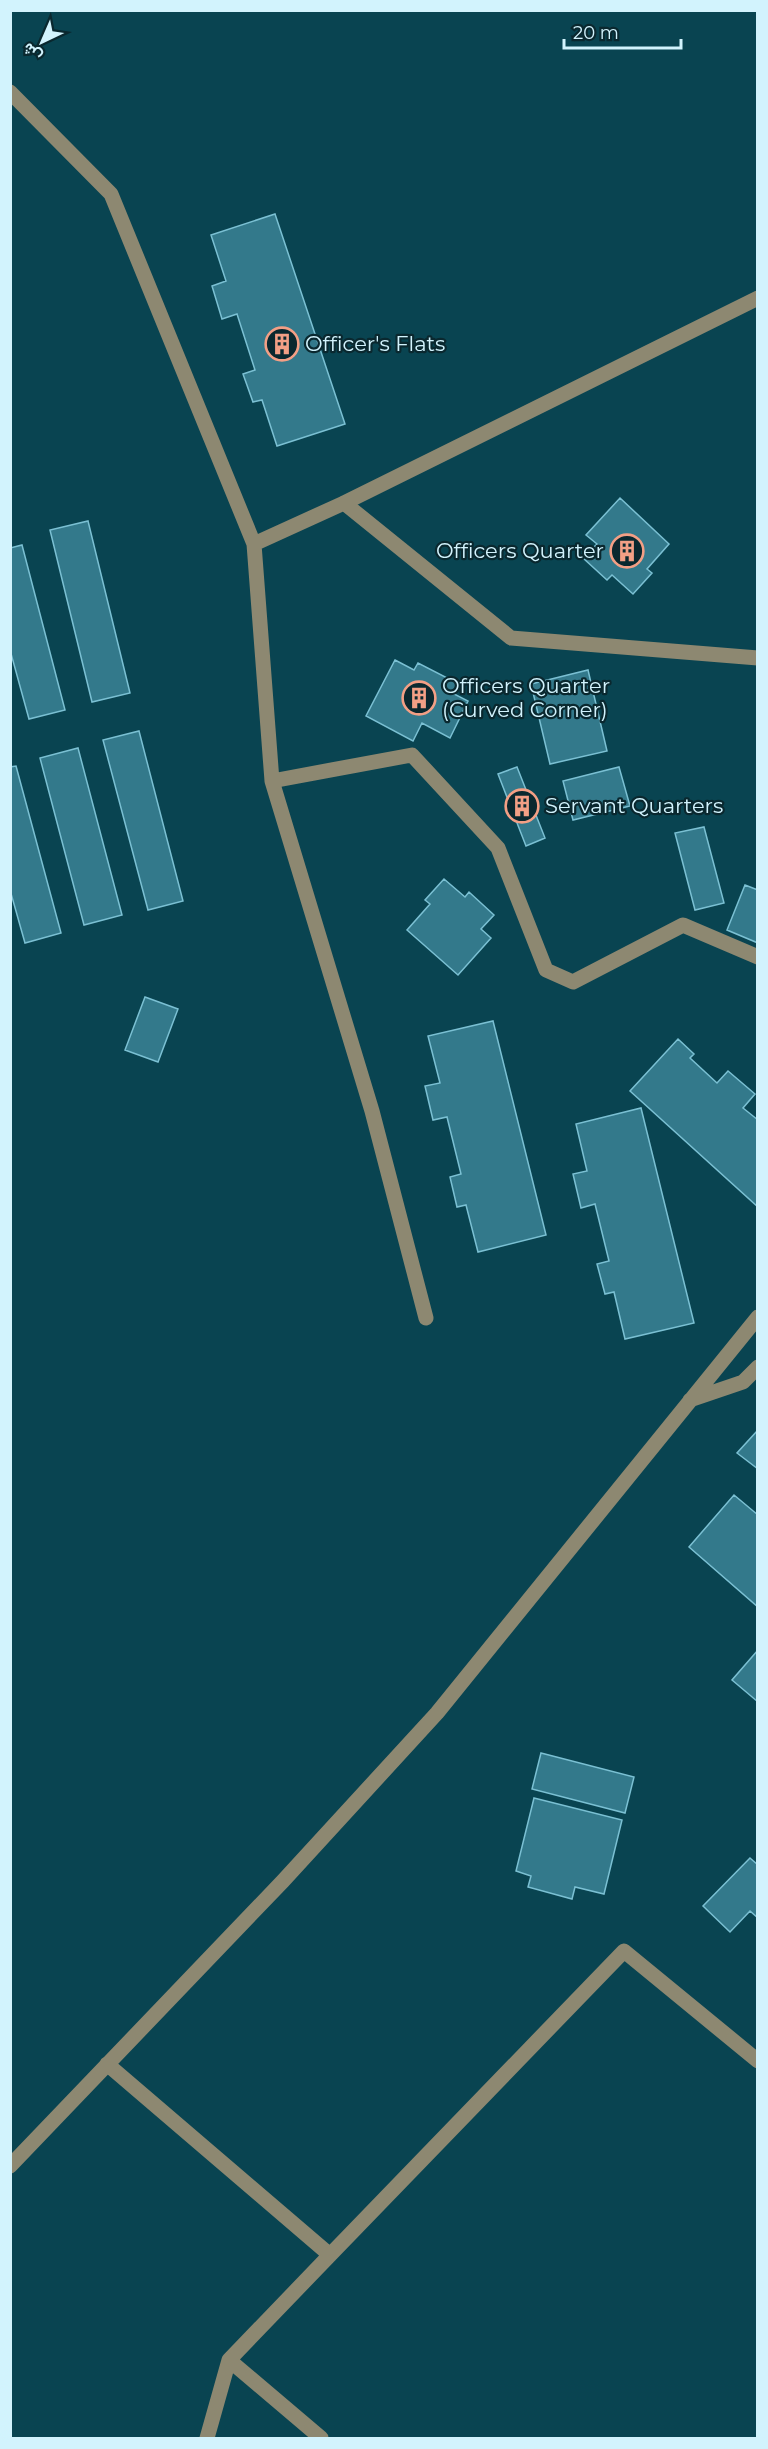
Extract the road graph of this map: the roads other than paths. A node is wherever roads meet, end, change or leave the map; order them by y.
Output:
1 (10, 92) edge
2 (758, 298) edge
3 (344, 503) junction
4 (254, 544) junction
5 (758, 657) edge
6 (272, 781) junction
7 (758, 957) edge
8 (758, 1317) edge
9 (426, 1318) dead end
10 (758, 1368) edge
11 (690, 1400) junction
12 (758, 2061) edge
13 (107, 2064) junction
14 (10, 2166) edge
15 (330, 2255) junction
16 (229, 2360) junction
17 (207, 2439) edge
18 (321, 2439) edge

1 - 4 street
2 - 3 street
3 - 4 street
3 - 5 street
4 - 6 street
6 - 7 street
6 - 9 street
8 - 11 street
10 - 11 street
11 - 13 street
12 - 15 street
13 - 14 street
13 - 15 street
15 - 16 street
16 - 17 street
16 - 18 street

